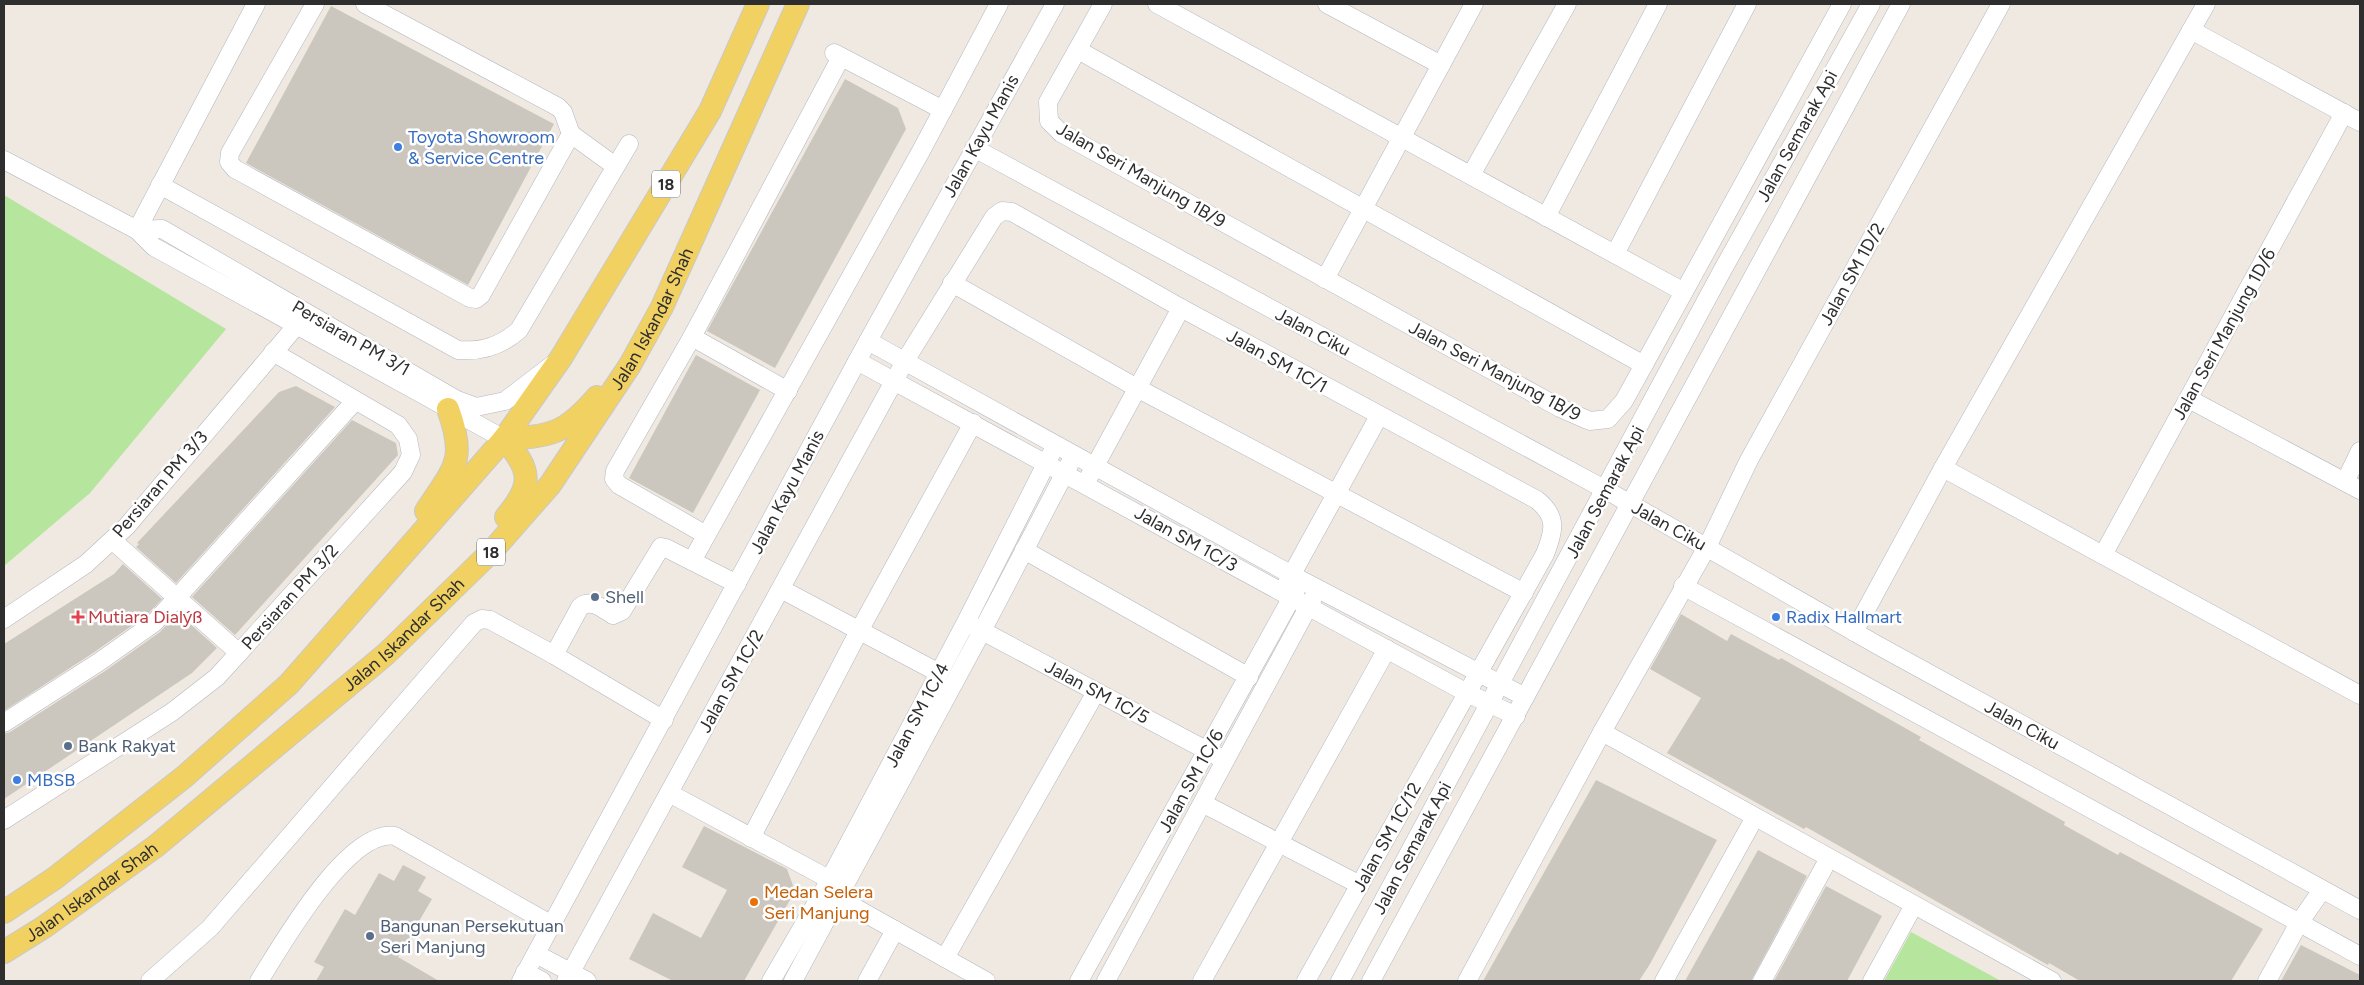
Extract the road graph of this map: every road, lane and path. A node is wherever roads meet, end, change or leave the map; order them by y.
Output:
1 (256, 4) edge
2 (315, 4) edge
3 (364, 4) edge
4 (758, 4) edge
5 (798, 4) edge
6 (999, 4) edge
7 (1055, 4) edge
8 (1103, 4) edge
9 (1157, 4) edge
10 (1327, 4) edge
11 (1474, 4) edge
12 (1567, 4) edge
13 (1658, 4) edge
14 (1747, 4) edge
15 (1842, 4) edge
16 (1871, 4) edge
17 (1881, 4) edge
18 (2001, 4) edge
19 (2206, 4) edge
20 (1898, 8) edge
21 (2191, 30) junction
22 (1078, 50) junction
23 (1441, 64) junction
24 (943, 110) junction
25 (2344, 113) junction
26 (2360, 122) edge
27 (571, 134) junction
28 (1401, 137) junction
29 (629, 144) dead end
30 (974, 148) junction
31 (4, 160) edge
32 (616, 166) junction
33 (1471, 175) junction
34 (160, 185) junction
35 (1362, 210) junction
36 (1546, 216) junction
37 (137, 230) junction
38 (1615, 254) junction
39 (1325, 279) junction
40 (952, 283) junction
41 (1684, 292) junction
42 (662, 307) junction
43 (1181, 308) junction
44 (296, 326) junction
45 (692, 337) junction
46 (868, 341) junction
47 (273, 352) junction
48 (561, 358) junction
49 (857, 361) junction
50 (905, 361) junction
51 (1644, 365) junction
52 (895, 382) junction
53 (1137, 388) junction
54 (788, 391) junction
55 (2189, 400) junction
56 (355, 401) junction
57 (448, 409) junction
58 (1379, 416) junction
59 (973, 423) junction
60 (504, 439) junction
61 (1055, 446) junction
62 (2360, 450) edge
63 (1074, 456) junction
64 (1047, 463) junction
65 (1094, 467) junction
66 (1943, 468) junction
67 (1064, 472) junction
68 (2345, 482) junction
69 (1084, 483) junction
70 (1606, 490) junction
71 (2360, 490) edge
72 (1336, 495) junction
73 (1629, 504) junction
74 (706, 535) junction
75 (112, 540) junction
76 (1706, 547) junction
77 (1024, 550) junction
78 (2103, 555) junction
79 (692, 561) junction
80 (387, 573) junction
81 (1296, 577) junction
82 (737, 584) junction
83 (1683, 586) junction
84 (781, 589) junction
85 (1318, 589) junction
86 (1524, 593) junction
87 (1287, 595) junction
88 (176, 597) junction
89 (1309, 607) junction
90 (4, 619) edge
91 (966, 622) junction
92 (859, 631) junction
93 (982, 631) junction
94 (1854, 632) junction
95 (1387, 649) junction
96 (239, 652) junction
97 (386, 654) junction
98 (554, 655) junction
99 (939, 673) junction
100 (1478, 673) junction
101 (1249, 677) junction
102 (1500, 683) junction
103 (1096, 692) junction
104 (1467, 693) junction
105 (2360, 695) edge
106 (1525, 698) junction
107 (1489, 704) junction
108 (1516, 716) junction
109 (664, 720) junction
110 (4, 723) edge
111 (1602, 732) junction
112 (1208, 752) junction
113 (1227, 762) junction
114 (669, 794) junction
115 (1204, 804) junction
116 (1755, 817) junction
117 (4, 819) edge
118 (751, 838) junction
119 (1280, 844) junction
120 (1829, 858) junction
121 (1360, 885) junction
122 (834, 889) junction
123 (2322, 890) junction
124 (1914, 905) junction
125 (2360, 910) edge
126 (4, 912) edge
127 (2299, 923) junction
128 (552, 924) junction
129 (895, 930) junction
130 (4, 952) edge
131 (536, 954) junction
132 (2360, 956) edge
133 (944, 958) junction
134 (523, 977) edge
135 (568, 977) edge
136 (150, 981) edge
137 (259, 981) edge
138 (542, 981) edge
139 (587, 981) edge
140 (771, 981) edge
141 (793, 981) edge
142 (867, 981) edge
143 (986, 981) edge
144 (1079, 981) edge
145 (1106, 981) edge
146 (1202, 981) edge
147 (1306, 981) edge
148 (1340, 981) edge
149 (1371, 981) edge
150 (1467, 981) edge
151 (1664, 981) edge
152 (1762, 981) edge
153 (1872, 981) edge
154 (2052, 981) edge
155 (2267, 981) edge

1 - 34 street
2 - 27 street
3 - 27 street
4 - 48 main road, Jalan Iskandar Shah / 18
5 - 42 main road, Jalan Iskandar Shah / 18
6 - 24 street
7 - 30 street, Jalan Kayu Manis
8 - 22 street
9 - 28 street
10 - 23 street
11 - 23 street
12 - 33 street
13 - 36 street
14 - 38 street
15 - 41 street, Jalan Seri Manjung 1B/9
16 - 70 street, Jalan Semarak Api
17 - 20 street
18 - 76 street, Jalan SM 1D/2
19 - 21 street
20 - 73 street, Jalan Semarak Api
21 - 25 street
21 - 66 street
22 - 35 street
22 - 39 street, Jalan Seri Manjung 1B/9
23 - 28 street
24 - 45 street
24 - 54 street
25 - 26 street
25 - 55 street, Jalan Seri Manjung 1D/6
27 - 32 street
28 - 33 street
28 - 35 street
29 - 32 street
30 - 46 street, Jalan Kayu Manis
30 - 70 street, Jalan Ciku
31 - 37 street, Persiaran PM 3/1
32 - 34 street
33 - 36 street
34 - 37 street
35 - 39 street
35 - 51 street
36 - 38 street
37 - 44 street, Persiaran PM 3/1
37 - 48 street, Persiaran PM 3/1
38 - 41 street
39 - 51 street, Jalan Seri Manjung 1B/9
40 - 43 street, Jalan SM 1C/1
40 - 50 street, Jalan SM 1C/1
40 - 53 street
41 - 51 street, Jalan Seri Manjung 1B/9
42 - 60 main road
42 - 97 main road, Jalan Iskandar Shah / 18
43 - 53 street
43 - 58 street, Jalan SM 1C/1
44 - 47 street, Persiaran PM 3/3
44 - 57 street, Persiaran PM 3/1
45 - 54 street
45 - 74 street
46 - 49 street, Jalan Kayu Manis
46 - 50 street, Jalan SM 1C/3
47 - 56 street, Persiaran PM 3/2
47 - 75 street, Persiaran PM 3/3
48 - 60 main road, Jalan Iskandar Shah / 18
49 - 52 street, Jalan SM 1C/3
49 - 82 street, Jalan Kayu Manis
50 - 52 street, Jalan SM 1C/1
50 - 61 street, Jalan SM 1C/3
52 - 59 street, Jalan SM 1C/3
52 - 84 street, Jalan SM 1C/2
53 - 65 street
53 - 72 street
54 - 74 street
55 - 68 street
55 - 78 street, Jalan Seri Manjung 1D/6
56 - 88 street
56 - 96 street, Persiaran PM 3/2
57 - 60 street, Persiaran PM 3/1
57 - 80 main road
58 - 72 street, Jalan SM 1C/6
58 - 86 street, Jalan SM 1C/1
59 - 64 street, Jalan SM 1C/3
59 - 92 street
60 - 80 main road, Jalan Iskandar Shah / 18
60 - 97 main road
61 - 63 street, Jalan SM 1C/3
61 - 64 street, Jalan SM 1C/4
62 - 68 street
63 - 65 street, Jalan SM 1C/3
63 - 67 street, Jalan SM 1C/4
64 - 67 street, Jalan SM 1C/3
64 - 91 street, Jalan SM 1C/4
65 - 69 street
65 - 81 street, Jalan SM 1C/3
66 - 78 street
66 - 94 street
67 - 69 street, Jalan SM 1C/3
67 - 77 street, Jalan SM 1C/4
68 - 71 street
69 - 87 street, Jalan SM 1C/3
70 - 73 street, Jalan Ciku
70 - 102 street, Jalan Semarak Api
72 - 81 street, Jalan SM 1C/6
72 - 86 street
73 - 76 street, Jalan Ciku
73 - 106 street, Jalan Semarak Api
74 - 79 street
75 - 88 street
75 - 90 street, Persiaran PM 3/3
76 - 83 street, Jalan SM 1D/2
76 - 94 street, Jalan Ciku
77 - 93 street, Jalan SM 1C/4
77 - 101 street
78 - 105 street
79 - 82 street
79 - 98 street
80 - 126 main road, Jalan Iskandar Shah / 18
81 - 85 street, Jalan SM 1C/3
81 - 87 street, Jalan SM 1C/6
82 - 109 street, Jalan Kayu Manis
83 - 111 street, Jalan SM 1D/2
83 - 127 street
84 - 92 street
84 - 114 street, Jalan SM 1C/2
85 - 89 street, Jalan SM 1C/6
85 - 100 street, Jalan SM 1C/3
86 - 100 street, Jalan SM 1C/1
87 - 89 street, Jalan SM 1C/3
87 - 101 street, Jalan SM 1C/6
88 - 96 street
88 - 110 street
89 - 95 street, Jalan SM 1C/3
89 - 113 street, Jalan SM 1C/6
91 - 93 street, Jalan SM 1C/5
91 - 99 street, Jalan SM 1C/4
92 - 99 street
92 - 118 street
93 - 103 street, Jalan SM 1C/5
93 - 122 street, Jalan SM 1C/4
94 - 123 street, Jalan Ciku
95 - 104 street, Jalan SM 1C/3
95 - 119 street
96 - 117 street, Persiaran PM 3/2
97 - 130 main road, Jalan Iskandar Shah / 18
98 - 109 street
98 - 136 street
99 - 122 street, Jalan SM 1C/4
100 - 102 street, Jalan SM 1C/3
100 - 104 street, Jalan SM 1C/12
101 - 112 street, Jalan SM 1C/6
102 - 106 street, Jalan SM 1C/3
102 - 107 street, Jalan Semarak Api
103 - 112 street, Jalan SM 1C/5
103 - 133 street
104 - 107 street, Jalan SM 1C/3
104 - 121 street, Jalan SM 1C/12
106 - 108 street, Jalan Semarak Api
107 - 108 street, Jalan SM 1C/3
107 - 148 street, Jalan Semarak Api
108 - 149 street, Jalan Semarak Api
109 - 128 street, Jalan Kayu Manis
111 - 116 street
111 - 150 street, Jalan SM 1D/2
112 - 113 street, Jalan SM 1C/5
112 - 144 street, Jalan SM 1C/6
113 - 115 street, Jalan SM 1C/6
114 - 118 street
114 - 135 street, Jalan SM 1C/2
115 - 119 street
115 - 145 street, Jalan SM 1C/6
116 - 120 street
116 - 151 street
118 - 122 street
119 - 121 street
119 - 146 street
120 - 124 street
120 - 152 street
121 - 147 street, Jalan SM 1C/12
122 - 129 street
122 - 140 street, Jalan SM 1C/4
122 - 141 street, Jalan SM 1C/4
123 - 125 street, Jalan Ciku
123 - 127 street
124 - 153 street
124 - 154 street
127 - 132 street
127 - 155 street
128 - 131 street, Jalan Kayu Manis
128 - 137 street
129 - 133 street
129 - 142 street
131 - 134 street, Jalan Kayu Manis
131 - 135 street
133 - 143 street
134 - 138 street
135 - 139 street

